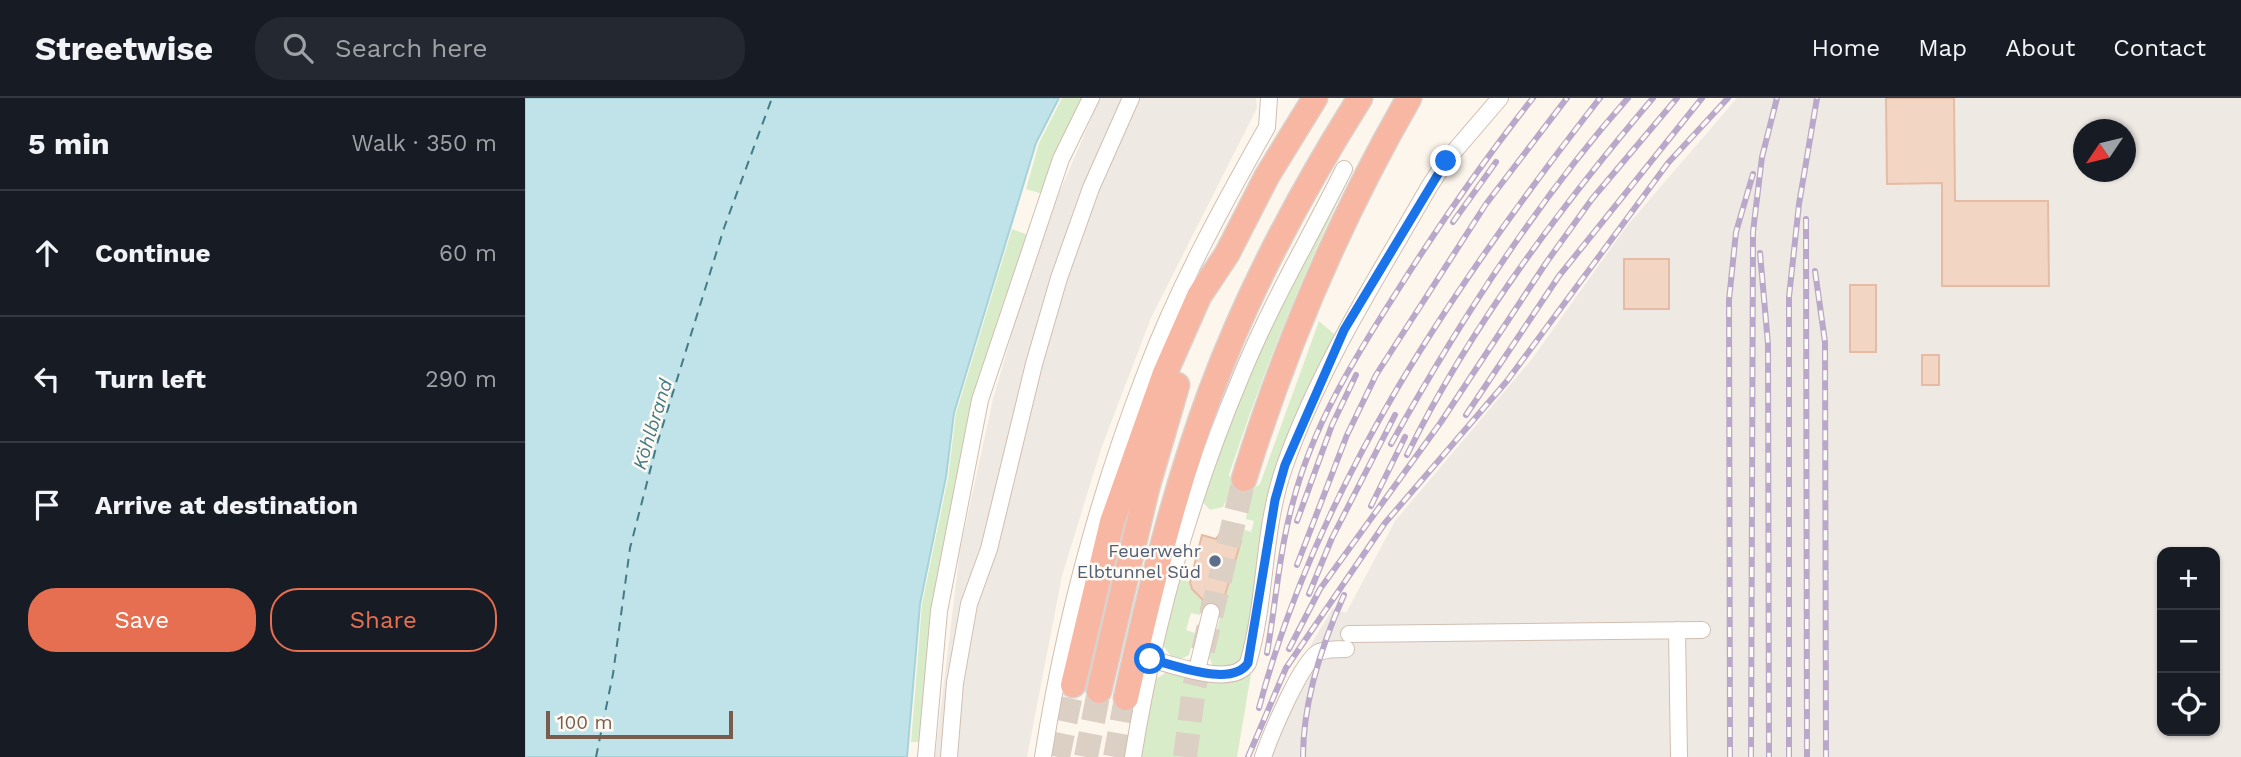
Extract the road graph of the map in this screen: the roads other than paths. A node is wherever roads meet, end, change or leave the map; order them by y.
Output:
1 (1091, 98) edge
2 (1131, 98) edge
3 (1269, 98) edge
4 (1315, 98) edge
5 (1360, 98) edge
6 (1409, 98) edge
7 (1500, 98) edge
8 (1344, 169) dead end
9 (1227, 254) junction
10 (1244, 478) tunnel mouth
11 (1211, 612) dead end
12 (1677, 630) junction
13 (1702, 630) dead end
14 (1150, 659) junction
15 (1197, 670) junction
16 (1073, 685) tunnel mouth
17 (1099, 691) tunnel mouth
18 (1126, 698) tunnel mouth
19 (926, 757) edge
20 (949, 757) edge
21 (1043, 757) edge
22 (1133, 757) edge
23 (1263, 757) edge
24 (1679, 757) edge

1 - 19 lane
2 - 20 lane
3 - 21 lane
4 - 9 highway
5 - 18 highway
6 - 10 highway
7 - 15 lane
8 - 14 lane
9 - 16 highway
9 - 17 highway
11 - 15 lane
12 - 13 lane
12 - 23 lane
12 - 24 lane
14 - 15 lane
14 - 22 lane

